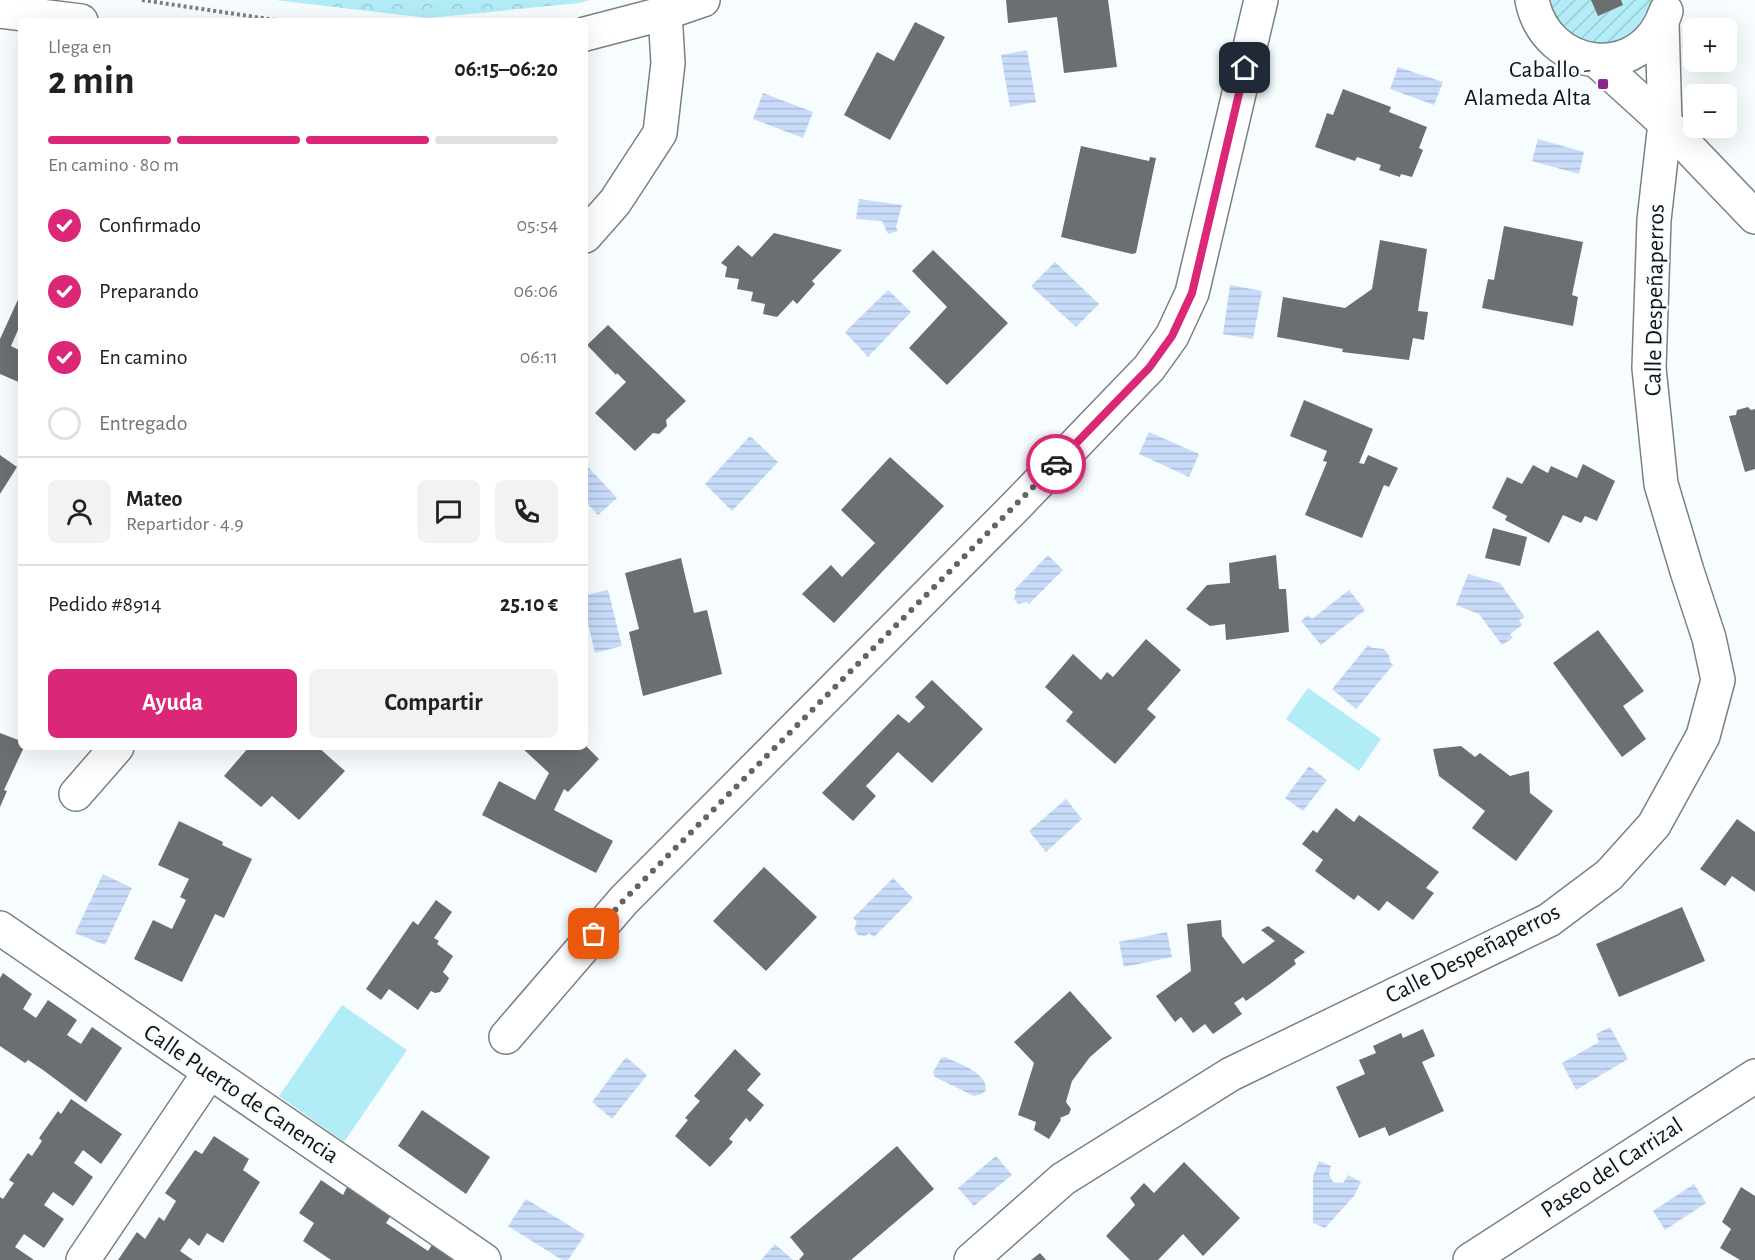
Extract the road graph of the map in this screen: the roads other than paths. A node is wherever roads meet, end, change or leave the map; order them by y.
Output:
1 (703, 0) edge
2 (1261, 0) edge
3 (1532, 0) edge
4 (0, 11) edge
5 (1665, 11) edge
6 (665, 13) junction
7 (57, 18) edge
8 (588, 33) edge
9 (1598, 62) junction
10 (1665, 123) junction
11 (1755, 217) edge
12 (588, 233) edge
13 (114, 750) edge
14 (76, 794) dead end
15 (0, 928) edge
16 (506, 1037) dead end
17 (209, 1073) junction
18 (1755, 1076) edge
19 (82, 1260) edge
20 (484, 1260) edge
21 (971, 1260) edge
22 (1470, 1260) edge

1 - 6 street
2 - 16 street
3 - 9 street
4 - 7 street
5 - 9 street
5 - 10 street
6 - 8 street
6 - 12 street
9 - 10 street
10 - 11 street
10 - 21 street, Calle Despeñaperros
13 - 14 street
15 - 17 street, Calle Puerto de Canencia
17 - 19 street
17 - 20 street, Calle Puerto de Canencia
18 - 22 street, Paseo del Carrizal

